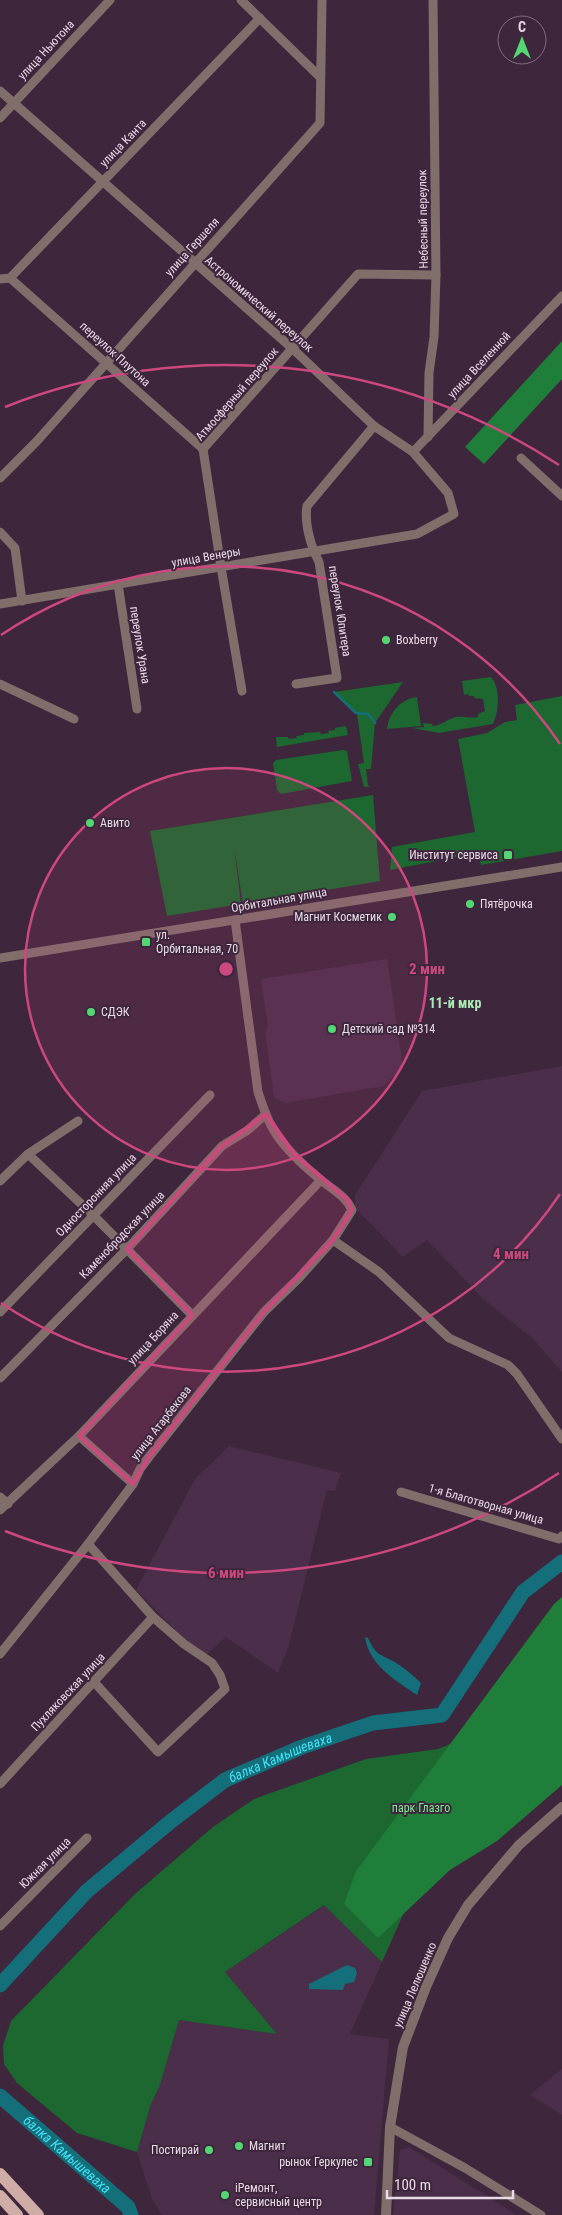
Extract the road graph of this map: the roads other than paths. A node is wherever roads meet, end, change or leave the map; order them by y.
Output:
1 (110, 0) edge
2 (241, 0) edge
3 (322, 0) edge
4 (433, 0) edge
5 (260, 18) junction
6 (320, 77) junction
7 (0, 92) edge
8 (14, 103) junction
9 (0, 118) edge
10 (102, 183) junction
11 (194, 264) junction
12 (436, 275) junction
13 (10, 278) junction
14 (0, 279) edge
15 (562, 296) edge
16 (293, 349) junction
17 (106, 363) junction
18 (374, 426) junction
19 (428, 437) junction
20 (204, 449) junction
21 (413, 452) junction
22 (521, 458) dead end
23 (0, 478) edge
24 (562, 496) edge
25 (0, 532) edge
26 (417, 534) joint
27 (313, 551) junction
28 (221, 567) junction
29 (118, 584) junction
30 (22, 600) junction
31 (0, 604) edge
32 (0, 684) edge
33 (296, 684) dead end
34 (242, 691) dead end
35 (137, 709) dead end
36 (74, 719) dead end
37 (562, 867) edge
38 (236, 920) junction
39 (0, 958) edge
40 (210, 1095) dead end
41 (266, 1114) junction
42 (78, 1121) dead end
43 (28, 1154) junction
44 (321, 1180) junction
45 (0, 1181) edge
46 (94, 1216) junction
47 (333, 1240) junction
48 (127, 1248) junction
49 (0, 1312) edge
50 (192, 1315) junction
51 (0, 1378) edge
52 (79, 1436) junction
53 (562, 1439) edge
54 (133, 1484) junction
55 (401, 1492) dead end
56 (0, 1497) edge
57 (8, 1504) junction
58 (0, 1510) edge
59 (562, 1536) edge
60 (88, 1544) junction
61 (154, 1617) junction
62 (0, 1654) edge
63 (94, 1683) junction
64 (0, 1784) edge
65 (562, 1807) edge
66 (87, 1838) dead end
67 (0, 1926) edge
68 (390, 2127) junction
69 (0, 2174) edge
70 (0, 2196) edge
71 (17, 2215) edge
72 (38, 2215) edge
73 (386, 2215) edge
74 (541, 2215) edge

1 - 8 street, улица Ньютона
2 - 5 street
3 - 6 street, улица Гершеля
4 - 12 street, Небесный переулок
5 - 6 street
5 - 10 street, улица Канта
6 - 11 street, улица Гершеля
7 - 8 street, Астрономический переулок
8 - 9 street, улица Ньютона
8 - 10 street, Астрономический переулок
10 - 11 street, Астрономический переулок
10 - 13 street, улица Канта
11 - 16 street, Астрономический переулок
11 - 17 street, улица Гершеля
12 - 16 street, Атмосферный переулок
12 - 19 street, Небесный переулок
13 - 14 street
13 - 17 street, переулок Плутона
15 - 19 street, улица Вселенной
16 - 18 street, Астрономический переулок
16 - 20 street, Атмосферный переулок
17 - 20 street, переулок Плутона
17 - 23 street, улица Гершеля
18 - 21 street, Астрономический переулок
18 - 27 street, переулок Юпитера
19 - 21 street, улица Вселенной
20 - 28 street, Атмосферный переулок
21 - 26 street, Астрономический переулок
22 - 24 street
25 - 30 street
26 - 27 street, улица Венеры
27 - 28 street, улица Венеры
27 - 33 street, переулок Юпитера
28 - 29 street, улица Венеры
28 - 34 street, Атмосферный переулок
29 - 30 street, улица Венеры
29 - 35 street, переулок Урана
30 - 31 street, улица Венеры
32 - 36 street
37 - 38 street, Орбитальная улица
38 - 39 street, Орбитальная улица
38 - 41 street
40 - 46 street, Односторонняя улица
41 - 44 street
41 - 48 street, Каменобродская улица
42 - 43 street
43 - 45 street
43 - 46 street
44 - 47 street, улица Атарбекова
44 - 50 street, улица Боряна
46 - 48 street
46 - 49 street, Односторонняя улица
47 - 53 street
47 - 54 street, улица Атарбекова
48 - 50 street
48 - 51 street, Каменобродская улица
50 - 52 street, улица Боряна
52 - 54 street
52 - 57 street, улица Боряна
54 - 60 street, улица Атарбекова
55 - 59 street, 1-я Благотворная улица
56 - 57 street
57 - 58 street, улица Боряна
60 - 61 street
60 - 62 street, улица Атарбекова
61 - 63 street, Пухляковская улица
61 - 63 street
63 - 64 street, Пухляковская улица
65 - 68 street, улица Лелюшенко
66 - 67 street, Южная улица
68 - 73 street, улица Лелюшенко
68 - 74 street
69 - 72 main road
70 - 71 main road

